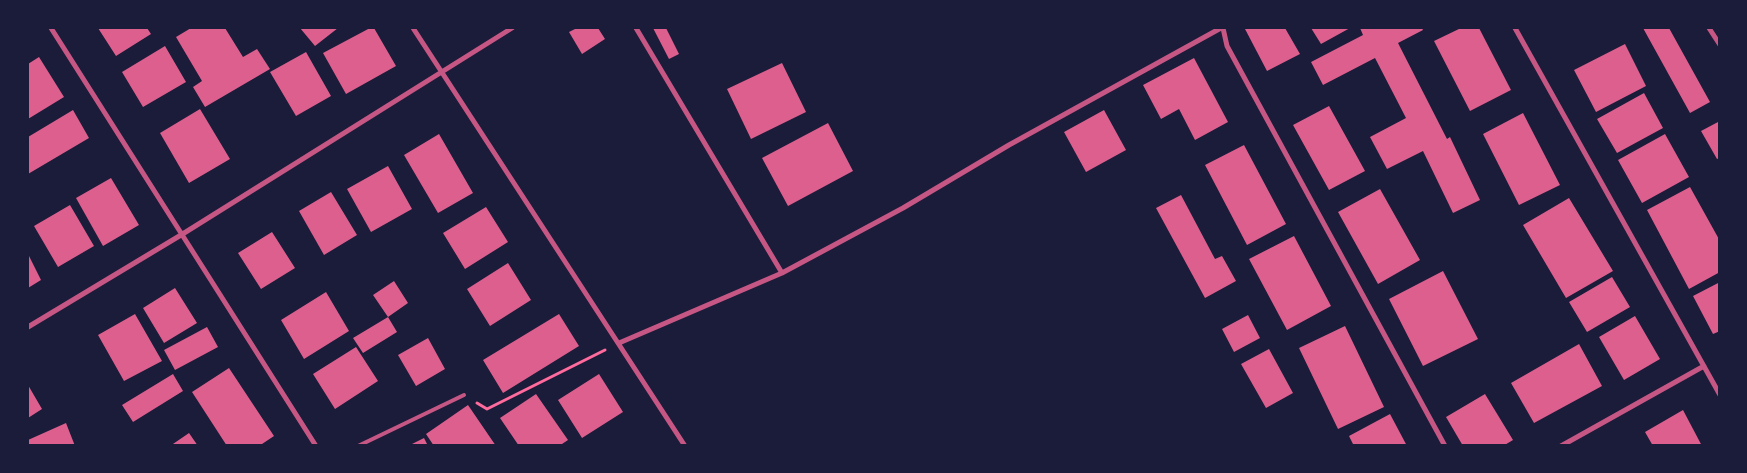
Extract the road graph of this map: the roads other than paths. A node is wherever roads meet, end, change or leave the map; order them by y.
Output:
1 (51, 28) edge
2 (413, 28) edge
3 (512, 28) edge
4 (636, 28) edge
5 (1222, 28) edge
6 (1515, 28) edge
7 (1710, 28) edge
8 (1720, 45) edge
9 (440, 72) junction
10 (181, 235) junction
11 (782, 273) junction
12 (28, 327) edge
13 (619, 344) junction
14 (1704, 366) junction
15 (464, 395) road end
16 (1720, 395) edge
17 (316, 446) edge
18 (358, 446) edge
19 (686, 446) edge
20 (1445, 446) edge
21 (1561, 446) edge

1 - 10 street
2 - 9 street
3 - 9 street
4 - 11 street
5 - 11 street
5 - 20 street
6 - 14 street
7 - 8 street
9 - 10 street
9 - 13 street
10 - 12 street
10 - 17 street
11 - 13 street
13 - 19 street
14 - 16 street
14 - 21 street
15 - 18 lane

